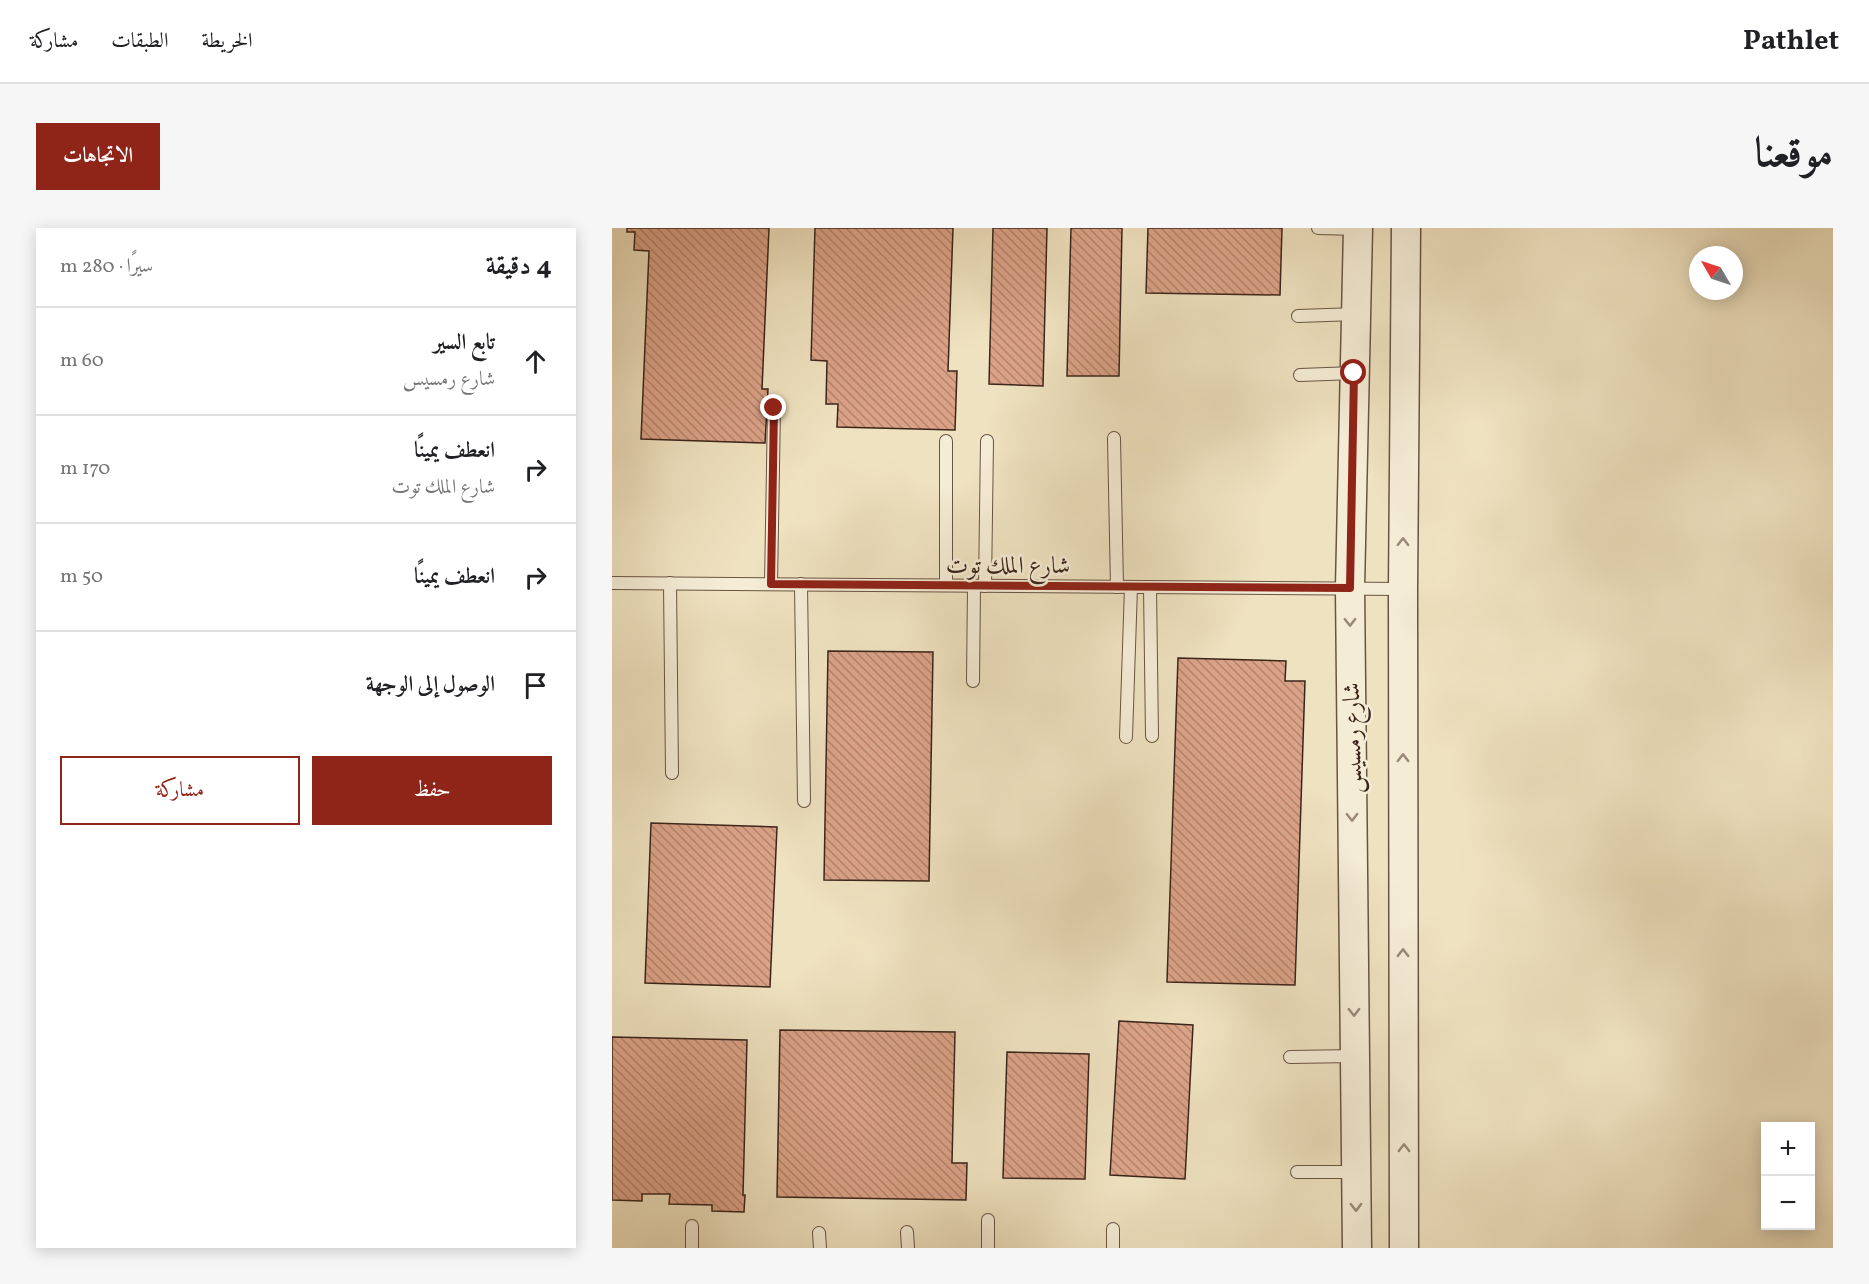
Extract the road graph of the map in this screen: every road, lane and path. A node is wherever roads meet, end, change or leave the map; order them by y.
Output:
1 (1318, 228) edge
2 (1406, 228) edge
3 (1358, 229) edge
4 (1356, 314) junction
5 (1298, 316) dead end
6 (1354, 373) junction
7 (1300, 375) dead end
8 (774, 408) dead end
9 (1114, 438) dead end
10 (946, 441) dead end
11 (987, 441) dead end
12 (612, 583) edge
13 (670, 583) junction
14 (771, 584) junction
15 (801, 584) junction
16 (946, 585) junction
17 (980, 586) junction
18 (1117, 586) junction
19 (1131, 586) junction
20 (1150, 587) junction
21 (1350, 588) junction
22 (1403, 589) junction
23 (973, 681) dead end
24 (1152, 736) dead end
25 (1126, 737) dead end
26 (672, 773) dead end
27 (804, 801) dead end
28 (1355, 1056) junction
29 (1290, 1057) dead end
30 (1297, 1172) dead end
31 (1356, 1172) junction
32 (988, 1220) dead end
33 (692, 1226) dead end
34 (1113, 1230) dead end
35 (907, 1232) dead end
36 (819, 1233) dead end
37 (692, 1248) edge
38 (820, 1248) edge
39 (908, 1248) edge
40 (988, 1248) edge
41 (1113, 1248) edge
42 (1357, 1248) edge
43 (1404, 1248) edge

1 - 3 lane
22 -> 2 street, شارع رمسيس
3 - 4 street, شارع رمسيس
4 - 5 lane
4 - 6 street, شارع رمسيس
6 - 7 lane
6 - 21 street, شارع رمسيس
8 - 14 lane
9 - 18 lane
10 - 16 lane
11 - 17 lane
12 - 13 lane, شارع الملك توت
13 - 14 lane, شارع الملك توت
13 - 26 lane
14 - 15 lane, شارع الملك توت
15 - 16 lane, شارع الملك توت
15 - 27 lane
16 - 17 lane, شارع الملك توت
17 - 18 lane, شارع الملك توت
17 - 23 lane
18 - 19 lane, شارع الملك توت
19 - 20 lane, شارع الملك توت
19 - 25 lane
20 - 21 lane, شارع الملك توت
20 - 24 lane
21 - 22 lane, شارع الملك توت
21 -> 28 street, شارع رمسيس
43 -> 22 street, شارع رمسيس
28 - 29 lane
28 - 31 street, شارع رمسيس
30 - 31 lane
31 -> 42 street, شارع رمسيس
32 - 40 lane
33 - 37 lane
34 - 41 lane
35 - 39 lane
36 - 38 lane

